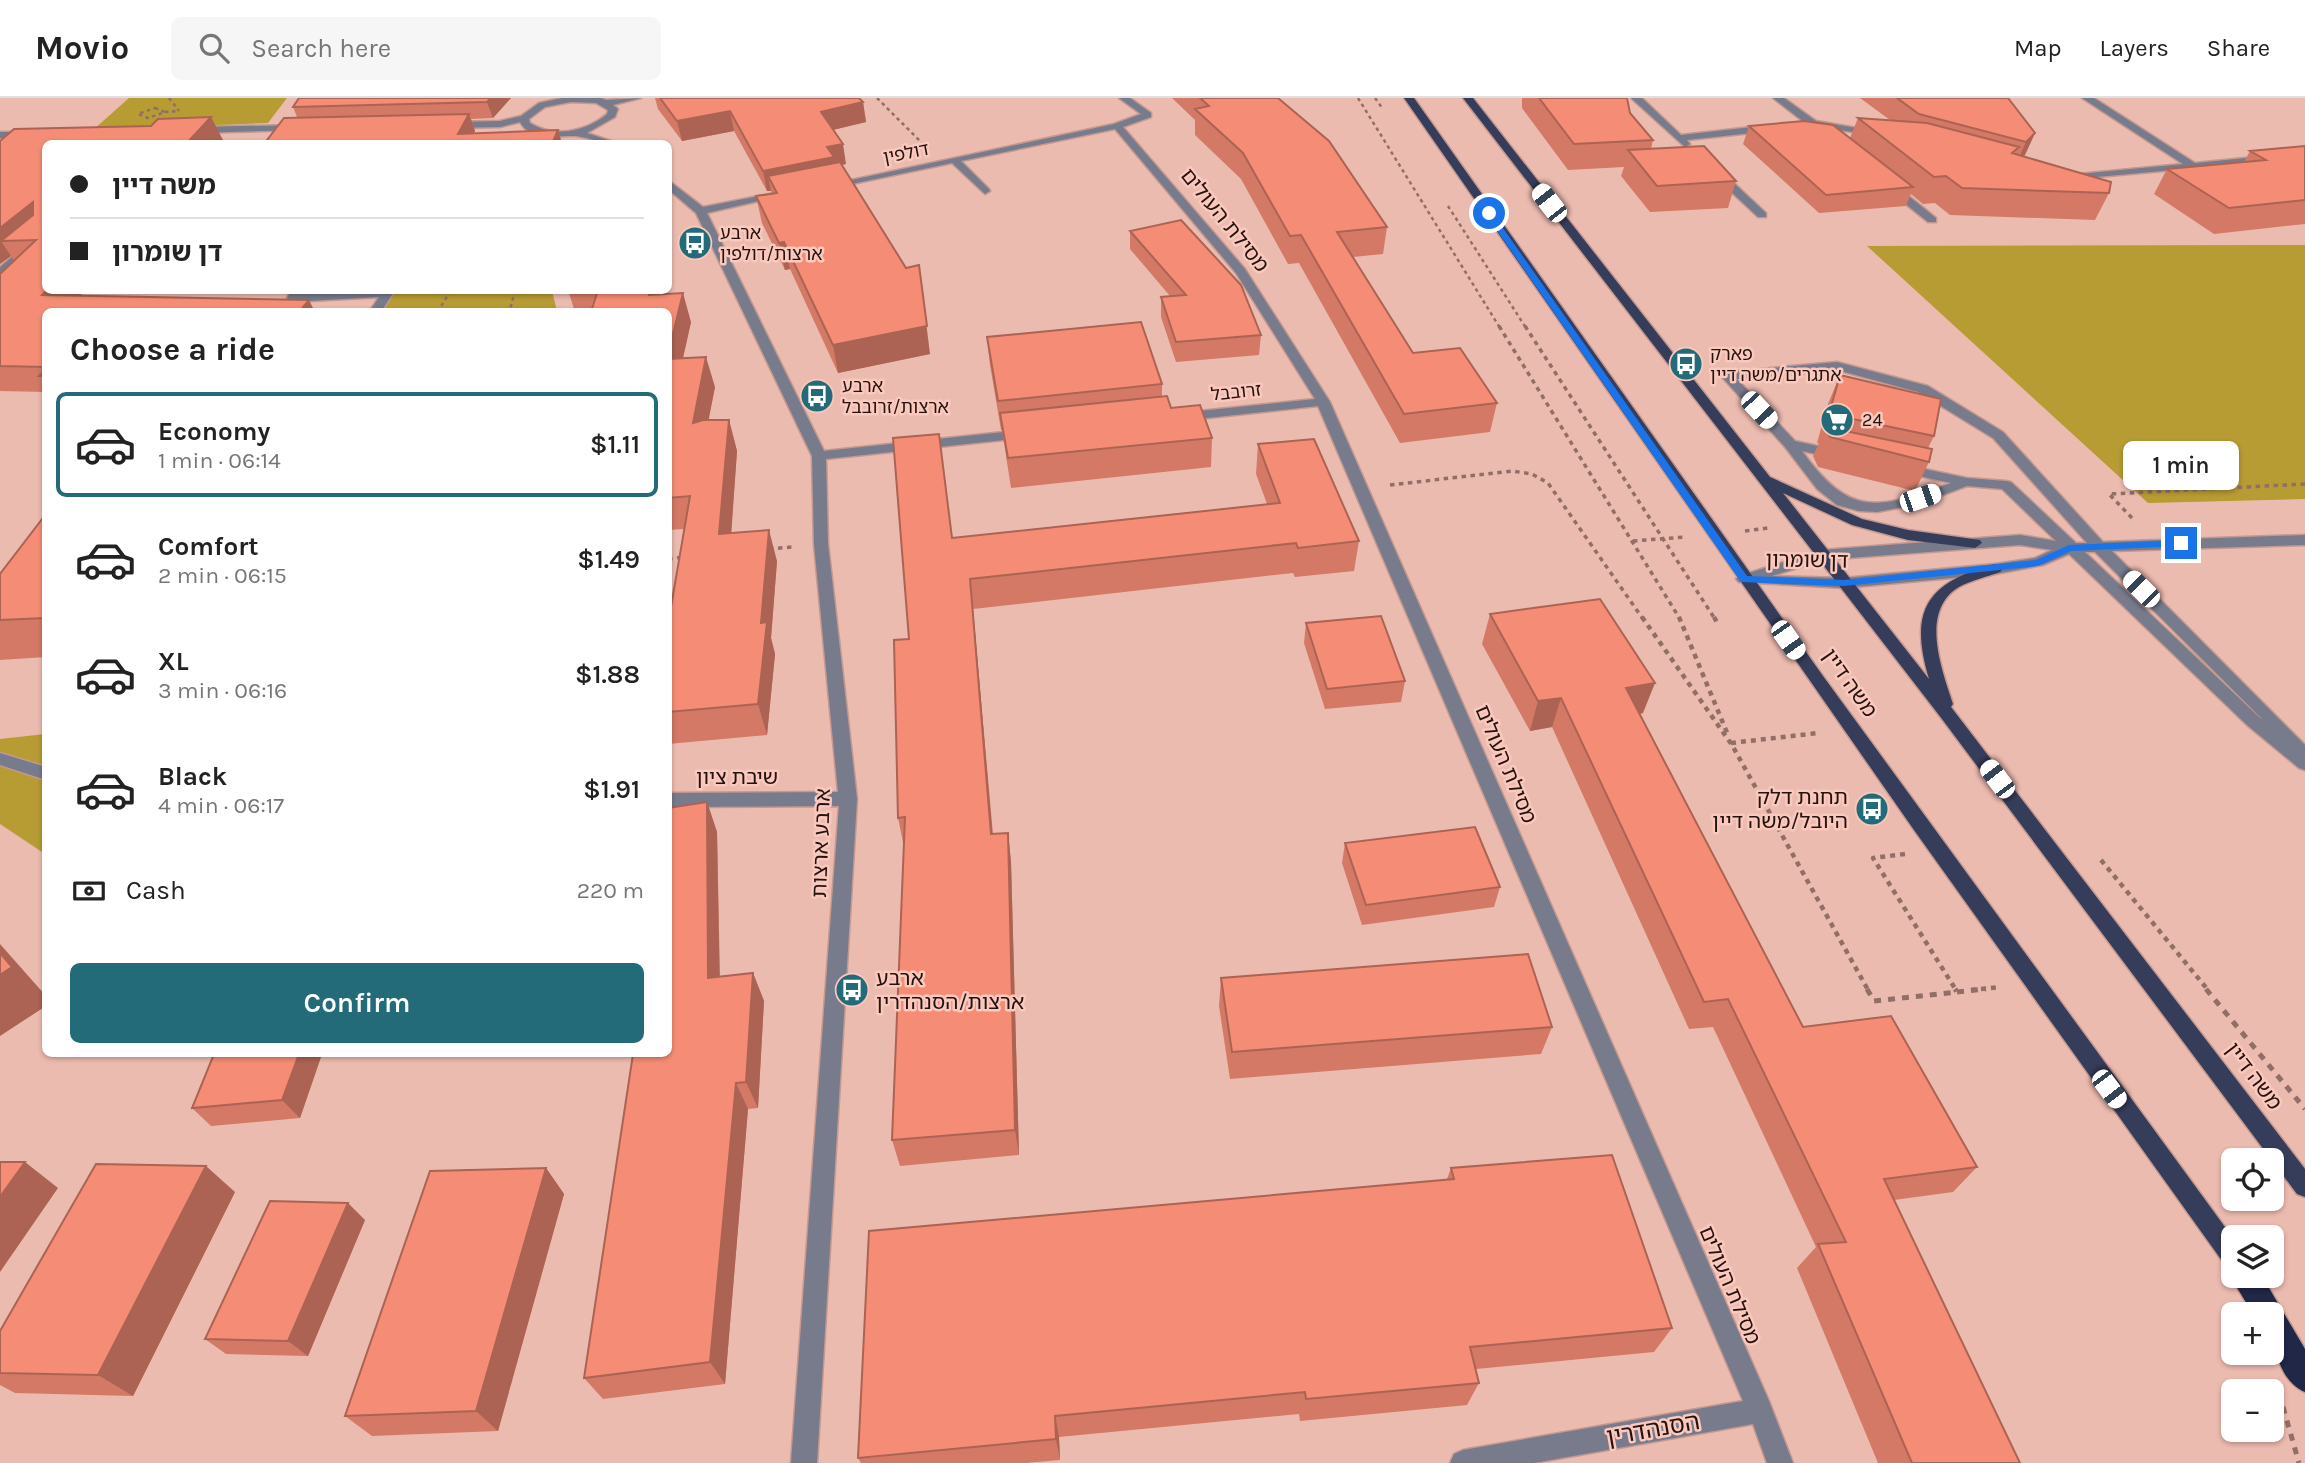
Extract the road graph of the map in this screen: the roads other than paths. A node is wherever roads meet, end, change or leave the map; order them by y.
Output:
1 (586, 98) edge
2 (636, 98) edge
3 (1125, 98) edge
4 (1409, 98) edge
5 (1468, 98) edge
6 (1636, 98) edge
7 (1778, 98) edge
8 (2087, 98) edge
9 (557, 99) edge
10 (607, 103) junction
11 (524, 118) junction
12 (606, 121) junction
13 (1813, 124) junction
14 (445, 125) edge
15 (1800, 125) edge
16 (1117, 126) junction
17 (263, 127) junction
18 (305, 127) edge
19 (1786, 127) edge
20 (183, 130) edge
21 (575, 132) junction
22 (1882, 134) edge
23 (0, 135) edge
24 (41, 135) edge
25 (1679, 138) junction
26 (254, 140) edge
27 (602, 140) edge
28 (620, 140) edge
29 (1835, 142) edge
30 (1697, 155) edge
31 (2305, 155) edge
32 (955, 161) junction
33 (1706, 163) edge
34 (2192, 165) junction
35 (1878, 176) edge
36 (2054, 180) edge
37 (672, 186) edge
38 (821, 187) edge
39 (985, 191) dead end
40 (795, 192) edge
41 (701, 211) junction
42 (1762, 215) dead end
43 (1932, 220) dead end
44 (42, 235) edge
45 (0, 273) edge
46 (295, 294) edge
47 (357, 294) edge
48 (1323, 402) junction
49 (1166, 418) edge
50 (1042, 432) edge
51 (1790, 444) junction
52 (819, 456) junction
53 (1858, 459) edge
54 (1885, 465) edge
55 (1761, 477) junction
56 (1967, 482) junction
57 (2305, 540) edge
58 (1975, 542) junction
59 (2097, 545) junction
60 (2069, 548) junction
61 (1822, 555) junction
62 (1995, 569) junction
63 (1744, 579) junction
64 (1844, 583) junction
65 (1948, 715) junction
66 (2305, 756) edge
67 (0, 759) edge
68 (2305, 764) edge
69 (42, 773) edge
70 (848, 799) junction
71 (672, 800) edge
72 (2305, 1187) edge
73 (2221, 1241) edge
74 (2254, 1288) edge
75 (2284, 1340) edge
76 (2305, 1362) edge
77 (2305, 1377) edge
78 (1759, 1410) junction
79 (804, 1463) edge
80 (1463, 1463) edge
81 (1780, 1463) edge

1 - 9 street
1 - 10 street
2 - 10 street
3 - 16 street, דולפין
4 - 63 main road, משה דיין
5 - 55 main road, משה דיין
6 - 25 street
7 - 13 street
8 - 34 street
9 - 11 street
10 - 12 street
11 - 14 street
11 - 21 street
12 - 21 street
12 - 28 street
13 - 15 street
13 - 22 street
13 - 29 street
16 - 32 street, דולפין
16 - 48 street, מסילת העולים
17 - 18 street
17 - 20 street
17 - 26 street
19 - 25 street
21 - 27 street
23 - 24 street
25 - 30 street
31 - 34 street
32 - 38 street, דולפין
32 - 39 street
33 - 42 street
34 - 36 street
35 - 43 street
37 - 41 street, ארבע ארצות
40 - 41 street
41 - 52 street, ארבע ארצות
44 - 45 street
46 - 47 street
48 - 49 street, זרובבל
48 - 78 street, מסילת העולים
50 - 52 street
51 - 53 street
51 - 56 street
51 - 59 street
52 - 70 street, ארבע ארצות
54 - 56 street
55 - 58 main road
55 - 61 main road, משה דיין
56 - 60 street
57 - 59 street, דן שומרון
58 - 60 street, דן שומרון
58 - 61 street, דן שומרון
59 - 60 street, דן שומרון
59 - 66 street
60 - 62 street, דן שומרון
60 - 68 street
61 - 63 street, דן שומרון
61 - 64 main road, משה דיין
62 - 64 street, דן שומרון
62 - 65 main road
63 - 64 street, דן שומרון
63 - 73 main road, משה דיין
64 - 65 main road, משה דיין
65 - 72 main road, משה דיין
67 - 69 street
70 - 71 street, שיבת ציון
70 - 79 street, ארבע ארצות
74 - 76 main road
75 - 77 highway
78 - 80 street, הסנהדרין
78 - 81 street, מסילת העולים

